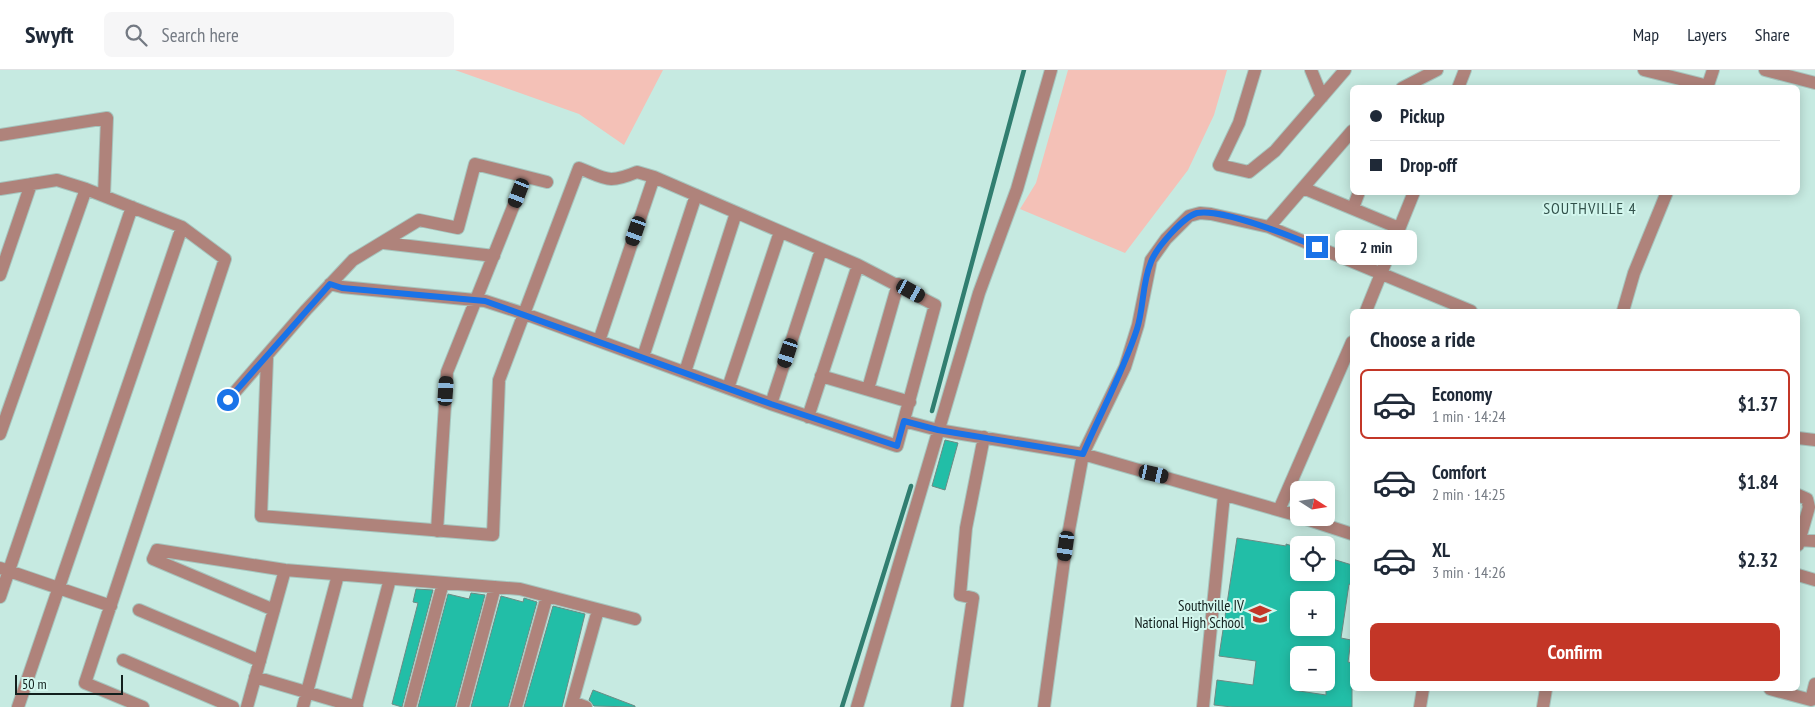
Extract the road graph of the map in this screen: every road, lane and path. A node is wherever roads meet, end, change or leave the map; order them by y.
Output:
1 (1051, 70) edge
2 (1255, 70) edge
3 (1311, 70) edge
4 (1345, 70) edge
5 (1437, 70) edge
6 (1465, 70) edge
7 (1644, 70) edge
8 (1713, 70) edge
9 (1765, 70) edge
10 (1808, 78) edge
11 (1408, 85) edge
12 (1459, 85) edge
13 (1700, 85) edge
14 (1709, 85) edge
15 (1322, 97) junction
16 (1350, 133) edge
17 (0, 135) edge
18 (525, 177) junction
19 (654, 178) junction
20 (547, 182) dead end
21 (31, 184) junction
22 (1304, 188) junction
23 (0, 189) edge
24 (86, 189) junction
25 (696, 195) junction
26 (1358, 195) edge
27 (1413, 195) edge
28 (1666, 195) edge
29 (104, 196) junction
30 (132, 207) junction
31 (1353, 208) junction
32 (736, 213) junction
33 (182, 227) junction
34 (1269, 227) junction
35 (1399, 228) junction
36 (780, 232) junction
37 (384, 242) junction
38 (821, 250) junction
39 (494, 256) junction
40 (858, 265) junction
41 (1381, 274) junction
42 (0, 275) edge
43 (330, 284) junction
44 (898, 284) junction
45 (476, 300) junction
46 (1367, 309) edge
47 (1466, 309) edge
48 (1624, 309) edge
49 (525, 314) junction
50 (599, 341) junction
51 (1350, 347) edge
52 (643, 357) junction
53 (267, 358) junction
54 (685, 372) junction
55 (821, 376) junction
56 (728, 388) junction
57 (868, 389) junction
58 (228, 400) dead end
59 (910, 402) junction
60 (771, 404) junction
61 (808, 416) junction
62 (904, 421) junction
63 (938, 430) junction
64 (0, 434) edge
65 (984, 437) junction
66 (1800, 438) edge
67 (1815, 440) edge
68 (1083, 454) junction
69 (1224, 495) junction
70 (1800, 495) edge
71 (1279, 510) junction
72 (1290, 513) edge
73 (1328, 526) edge
74 (437, 530) junction
75 (1350, 533) edge
76 (1800, 535) edge
77 (1815, 541) edge
78 (1800, 542) edge
79 (4, 570) edge
80 (285, 570) junction
81 (338, 575) junction
82 (1800, 576) edge
83 (390, 579) junction
84 (1815, 580) edge
85 (443, 583) junction
86 (495, 587) junction
87 (59, 588) junction
88 (547, 596) junction
89 (0, 597) edge
90 (111, 606) junction
91 (139, 610) dead end
92 (274, 610) junction
93 (598, 610) junction
94 (635, 619) dead end
95 (123, 660) dead end
96 (260, 661) junction
97 (255, 677) junction
98 (1815, 684) edge
99 (1423, 691) edge
100 (1546, 691) edge
101 (1777, 691) edge
102 (307, 693) junction
103 (124, 703) edge
104 (572, 704) edge
105 (18, 707) edge
106 (143, 707) edge
107 (233, 707) edge
108 (247, 707) edge
109 (303, 707) edge
110 (356, 707) edge
111 (410, 707) edge
112 (463, 707) edge
113 (516, 707) edge
114 (586, 707) edge
115 (857, 707) edge
116 (957, 707) edge
117 (1044, 707) edge
118 (1202, 707) edge
119 (1420, 707) edge
120 (1543, 707) edge

1 - 63 street
2 - 15 street
3 - 15 street
4 - 15 street
5 - 11 street
6 - 12 street
7 - 13 street
8 - 14 street
9 - 10 street
16 - 22 street
17 - 29 street
18 - 20 street
18 - 37 street
18 - 39 street
19 - 25 street
19 - 49 street
19 - 50 street
21 - 23 street
21 - 24 street
21 - 42 street
22 - 31 street
22 - 34 street
24 - 29 street
24 - 64 street
25 - 32 street
25 - 52 street
26 - 31 street
27 - 35 street
28 - 48 street
29 - 30 street
30 - 33 street
30 - 79 street
31 - 35 street
32 - 36 street
32 - 54 street
33 - 87 street
33 - 90 street
34 - 41 street
34 - 68 street
35 - 41 street
36 - 38 street
36 - 56 street
37 - 39 street
37 - 43 street
38 - 40 street
38 - 60 street
39 - 45 street
40 - 44 street
40 - 55 street
41 - 46 street
41 - 47 street
43 - 45 street
43 - 53 street
44 - 57 street
44 - 59 street
45 - 49 street
45 - 74 street
49 - 50 street
49 - 74 street
50 - 52 street
51 - 71 street
52 - 54 street
53 - 58 street
53 - 74 street
54 - 56 street
55 - 57 street
55 - 61 street
56 - 60 street
57 - 59 street
59 - 62 street
60 - 61 street
61 - 62 street
62 - 63 street
63 - 65 street
63 - 115 street
65 - 68 street
65 - 116 street
66 - 67 street
68 - 69 street
68 - 117 street
69 - 71 street
69 - 118 street
70 - 76 street
71 - 72 street
73 - 75 street
77 - 78 street
79 - 87 street
79 - 89 street
80 - 81 street
80 - 92 street
80 - 92 street
81 - 83 street
81 - 102 street
82 - 84 street
83 - 85 street
83 - 110 street
85 - 86 street
85 - 111 street
86 - 88 street
86 - 112 street
87 - 90 street
87 - 105 street
88 - 93 street
88 - 113 street
90 - 103 street
91 - 96 street
92 - 96 street
93 - 94 street
93 - 104 street
95 - 107 street
96 - 97 street
97 - 102 street
97 - 108 street
98 - 101 street
99 - 119 street
100 - 120 street
102 - 109 street
102 - 110 street
103 - 106 street
104 - 114 street

